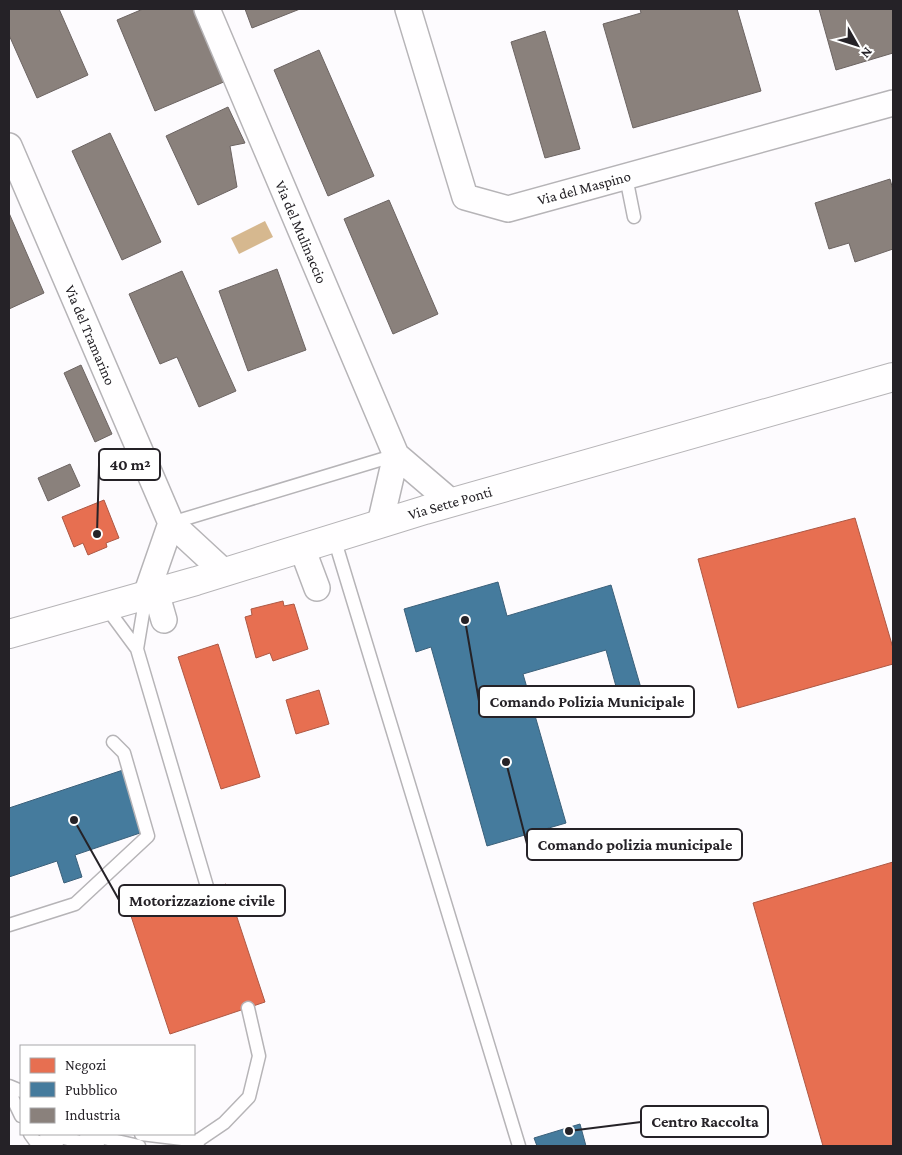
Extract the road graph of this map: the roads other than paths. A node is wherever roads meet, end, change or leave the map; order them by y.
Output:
1 (207, 9) edge
2 (408, 9) edge
3 (893, 102) edge
4 (9, 146) edge
5 (626, 177) junction
6 (634, 216) dead end
7 (893, 377) edge
8 (396, 455) junction
9 (451, 502) junction
10 (171, 523) junction
11 (380, 524) junction
12 (334, 538) junction
13 (302, 548) junction
14 (224, 572) junction
15 (317, 588) dead end
16 (151, 594) junction
17 (106, 607) junction
18 (164, 620) dead end
19 (9, 634) edge
20 (137, 648) junction
21 (114, 742) dead end
22 (208, 890) dead end
23 (9, 925) edge
24 (248, 1008) dead end
25 (9, 1088) edge
26 (20, 1096) edge
27 (20, 1104) edge
28 (20, 1114) edge
29 (31, 1135) edge
30 (50, 1135) edge
31 (90, 1135) edge
32 (145, 1135) edge
33 (192, 1144) edge
34 (57, 1146) edge
35 (98, 1146) edge
36 (139, 1146) edge
37 (175, 1146) edge
38 (519, 1146) edge

1 - 8 street, Via del Mulinaccio
2 - 5 street, Via del Maspino
3 - 5 street, Via del Maspino
4 - 10 street, Via del Tramarino
5 - 6 lane
7 - 9 main road, Via Sette Ponti
8 - 9 street, Via del Mulinaccio
8 - 10 lane
8 - 11 street
9 - 11 main road, Via Sette Ponti
10 - 14 street, Via del Tramarino
10 - 16 street
11 - 12 main road, Via Sette Ponti
12 - 13 main road, Via Sette Ponti
12 - 38 lane
13 - 14 main road, Via Sette Ponti
13 - 15 street
14 - 16 main road, Via Sette Ponti
16 - 17 main road, Via Sette Ponti
16 - 18 street
16 - 20 lane
17 - 19 main road, Via Sette Ponti
17 - 20 lane
20 - 22 lane
21 - 23 lane
24 - 33 lane
25 - 26 lane
25 - 27 lane
25 - 28 lane
29 - 34 lane
30 - 35 lane
31 - 36 lane
32 - 33 lane
33 - 37 lane

